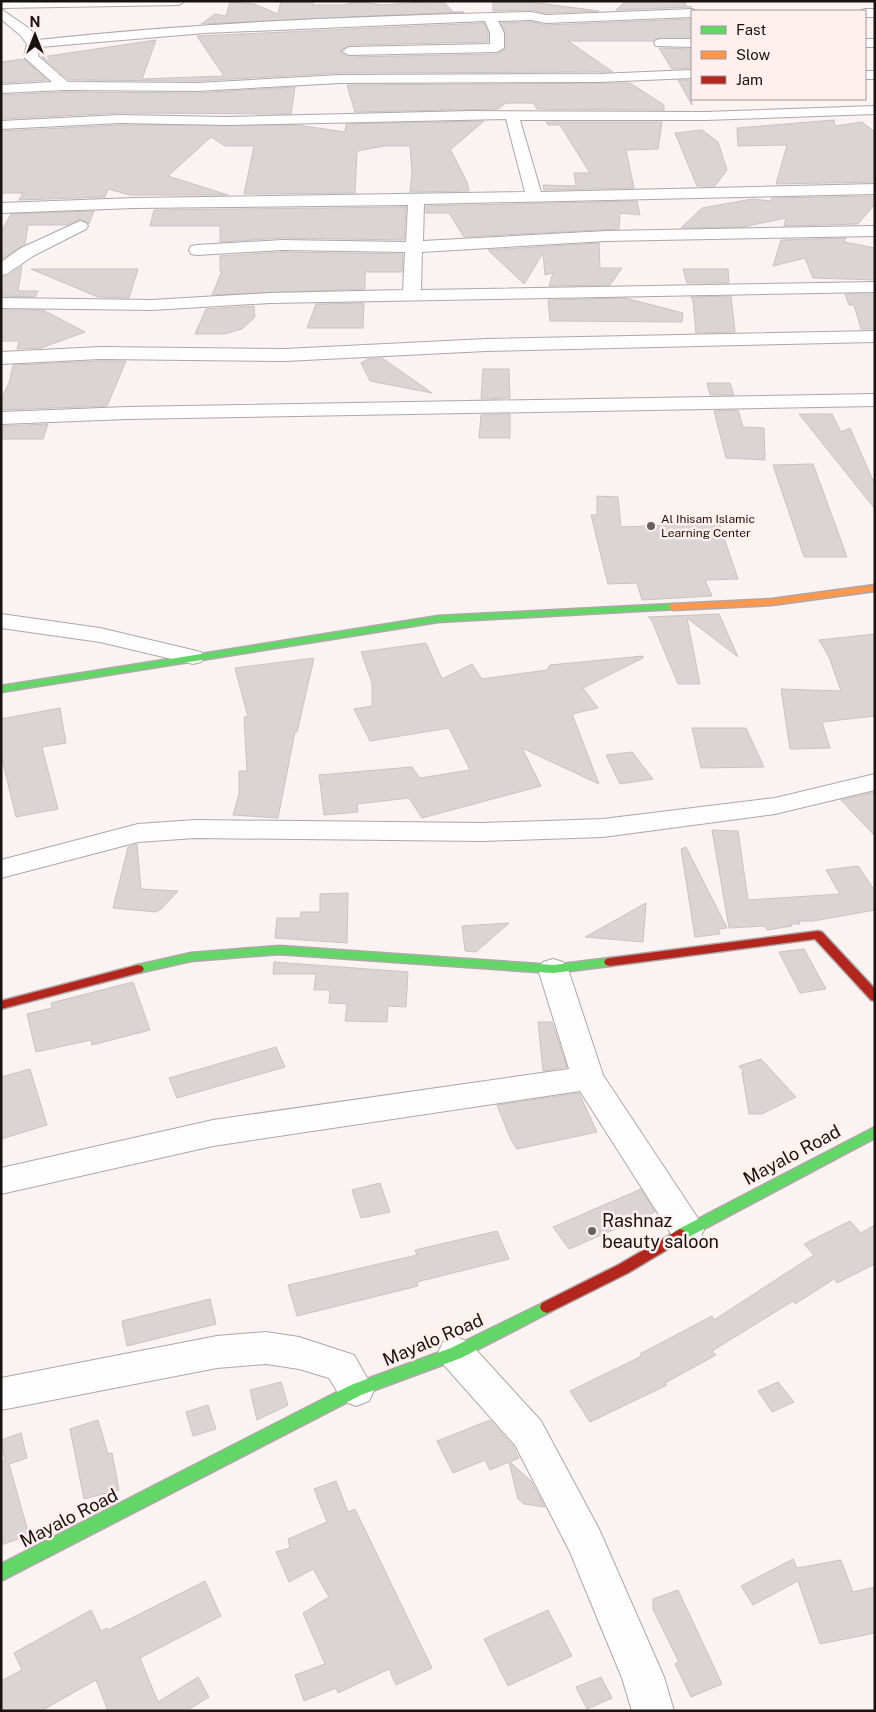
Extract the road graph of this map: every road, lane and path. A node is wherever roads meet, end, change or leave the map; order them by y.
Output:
1 (179, 1) edge
2 (1, 4) edge
3 (1, 13) edge
4 (691, 13) edge
5 (490, 17) junction
6 (661, 43) dead end
7 (691, 43) edge
8 (34, 44) junction
9 (347, 46) junction
10 (691, 74) edge
11 (64, 86) junction
12 (1, 89) edge
13 (875, 110) edge
14 (512, 116) junction
15 (1, 125) edge
16 (875, 188) edge
17 (534, 196) junction
18 (416, 199) junction
19 (1, 208) edge
20 (80, 226) dead end
21 (875, 231) edge
22 (414, 247) junction
23 (196, 250) dead end
24 (1, 270) edge
25 (875, 286) edge
26 (412, 295) junction
27 (1, 303) edge
28 (875, 336) edge
29 (1, 358) edge
30 (875, 400) edge
31 (1, 418) edge
32 (875, 588) edge
33 (1, 621) edge
34 (193, 657) junction
35 (1, 689) edge
36 (875, 782) edge
37 (1, 868) edge
38 (553, 968) junction
39 (875, 997) edge
40 (1, 1005) edge
41 (588, 1078) junction
42 (875, 1132) edge
43 (1, 1181) edge
44 (687, 1230) junction
45 (456, 1353) junction
46 (356, 1390) junction
47 (1, 1394) edge
48 (1, 1573) edge
49 (653, 1711) edge

1 - 2 street
3 - 8 street
4 - 5 street
5 - 9 street
5 - 9 street
6 - 7 street
8 - 9 street
8 - 11 street
9 - 10 street
9 - 11 street
11 - 12 street
13 - 14 street
14 - 15 street
14 - 17 street
16 - 17 street
17 - 18 street
18 - 19 street
18 - 22 street
20 - 24 street
21 - 22 street
22 - 23 street
22 - 26 street
25 - 26 street
26 - 27 street
28 - 29 street
30 - 31 street
32 - 34 street
33 - 34 street
34 - 35 street
36 - 37 street
38 - 39 street
38 - 40 street
38 - 41 street
41 - 43 street
41 - 44 street
42 - 44 street, Mayalo Road
44 - 45 street, Mayalo Road
45 - 46 street, Mayalo Road
45 - 49 street
46 - 47 street
46 - 48 street, Mayalo Road

